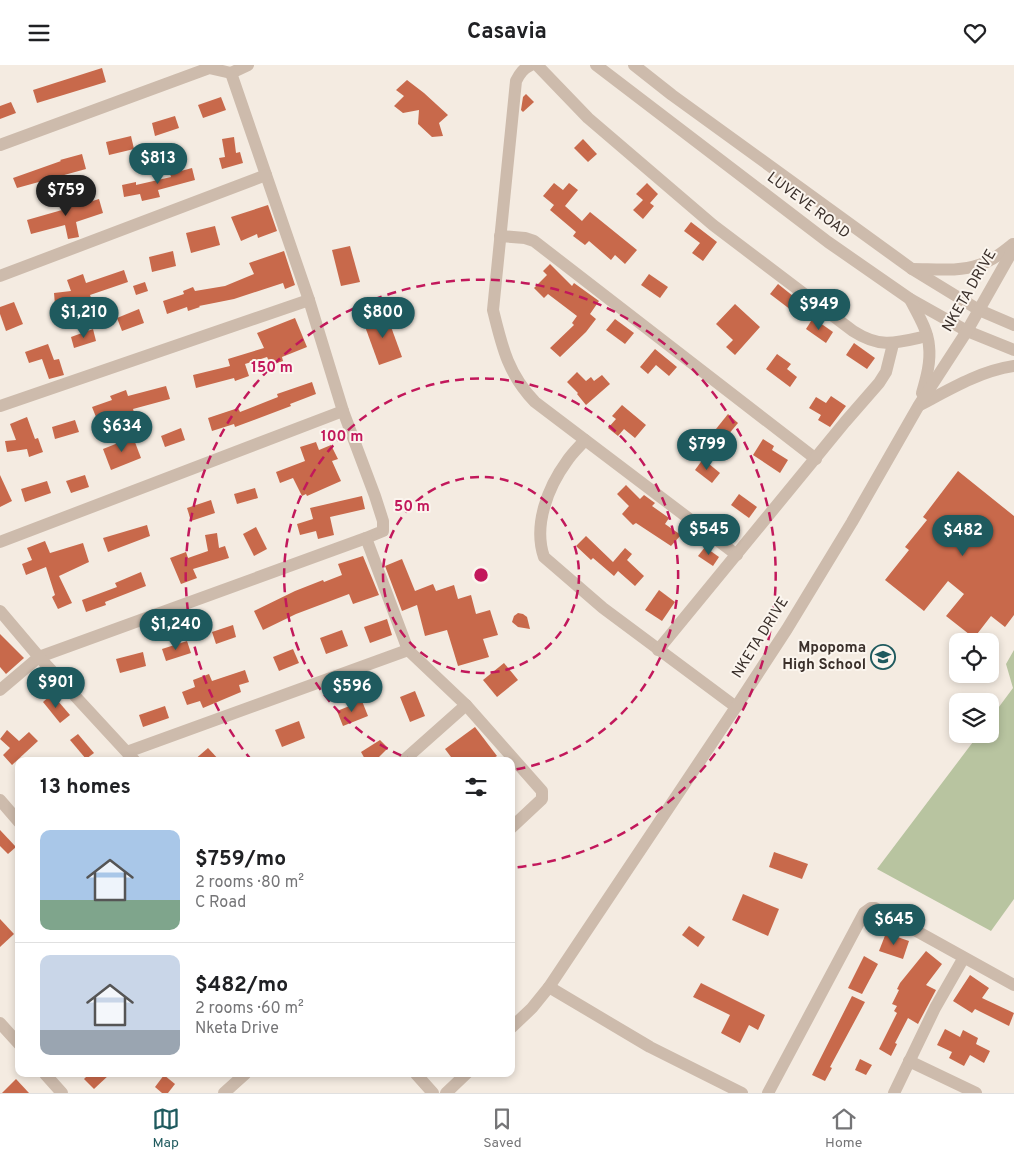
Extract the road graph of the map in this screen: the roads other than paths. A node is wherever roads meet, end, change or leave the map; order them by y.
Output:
1 (248, 65) edge
2 (531, 65) edge
3 (538, 65) edge
4 (596, 65) edge
5 (634, 65) edge
6 (231, 73) junction
7 (0, 145) edge
8 (266, 175) junction
9 (500, 236) junction
10 (1014, 244) edge
11 (1014, 248) edge
12 (912, 269) junction
13 (0, 276) edge
14 (910, 299) junction
15 (309, 300) junction
16 (979, 310) junction
17 (1014, 325) edge
18 (967, 331) junction
19 (926, 336) junction
20 (893, 344) junction
21 (1014, 349) edge
22 (1014, 366) edge
23 (919, 405) junction
24 (0, 406) edge
25 (343, 411) junction
26 (585, 440) junction
27 (816, 459) junction
28 (366, 538) junction
29 (0, 542) edge
30 (737, 555) junction
31 (0, 611) edge
32 (408, 650) junction
33 (658, 650) junction
34 (39, 657) junction
35 (0, 690) edge
36 (466, 705) junction
37 (736, 707) junction
38 (131, 757) edge
39 (408, 757) edge
40 (512, 757) edge
41 (515, 760) edge
42 (0, 800) edge
43 (15, 817) edge
44 (515, 823) edge
45 (963, 959) junction
46 (1014, 985) edge
47 (548, 987) junction
48 (0, 1023) edge
49 (515, 1024) edge
50 (15, 1040) edge
51 (909, 1061) junction
52 (52, 1077) edge
53 (242, 1077) edge
54 (419, 1077) edge
55 (463, 1077) edge
56 (62, 1093) edge
57 (224, 1093) edge
58 (433, 1093) edge
59 (446, 1093) edge
60 (742, 1093) edge
61 (768, 1093) edge
62 (894, 1093) edge
63 (976, 1093) edge

1 - 6 street
2 - 9 street
3 - 20 street
4 - 14 street, LUVEVE ROAD
5 - 12 street, LUVEVE ROAD
6 - 7 street
6 - 8 street
8 - 13 street
8 - 15 street
9 - 26 street
9 - 27 street
10 - 12 street
11 - 16 street, NKETA DRIVE
12 - 16 street, LUVEVE ROAD
14 - 18 street, LUVEVE ROAD
14 - 19 street
15 - 24 street
15 - 25 street
16 - 17 street, LUVEVE ROAD
16 - 18 street, NKETA DRIVE
18 - 21 street, LUVEVE ROAD
18 - 23 street, NKETA DRIVE
19 - 20 street
19 - 23 street
20 - 27 street
22 - 23 street
23 - 37 street, NKETA DRIVE
25 - 28 street
25 - 29 street
26 - 30 street
26 - 33 street
27 - 30 street
28 - 32 street
28 - 34 street
30 - 33 street
31 - 34 street
32 - 36 street
32 - 38 street
33 - 37 street
34 - 35 street
34 - 38 street
36 - 39 street
36 - 40 street
37 - 47 street, NKETA DRIVE
41 - 44 street
42 - 43 street
45 - 46 street
45 - 51 street
45 - 61 street
47 - 49 street, NKETA DRIVE
47 - 60 street
48 - 50 street
51 - 62 street
51 - 63 street
52 - 56 street
53 - 57 street
54 - 58 street
55 - 59 street

